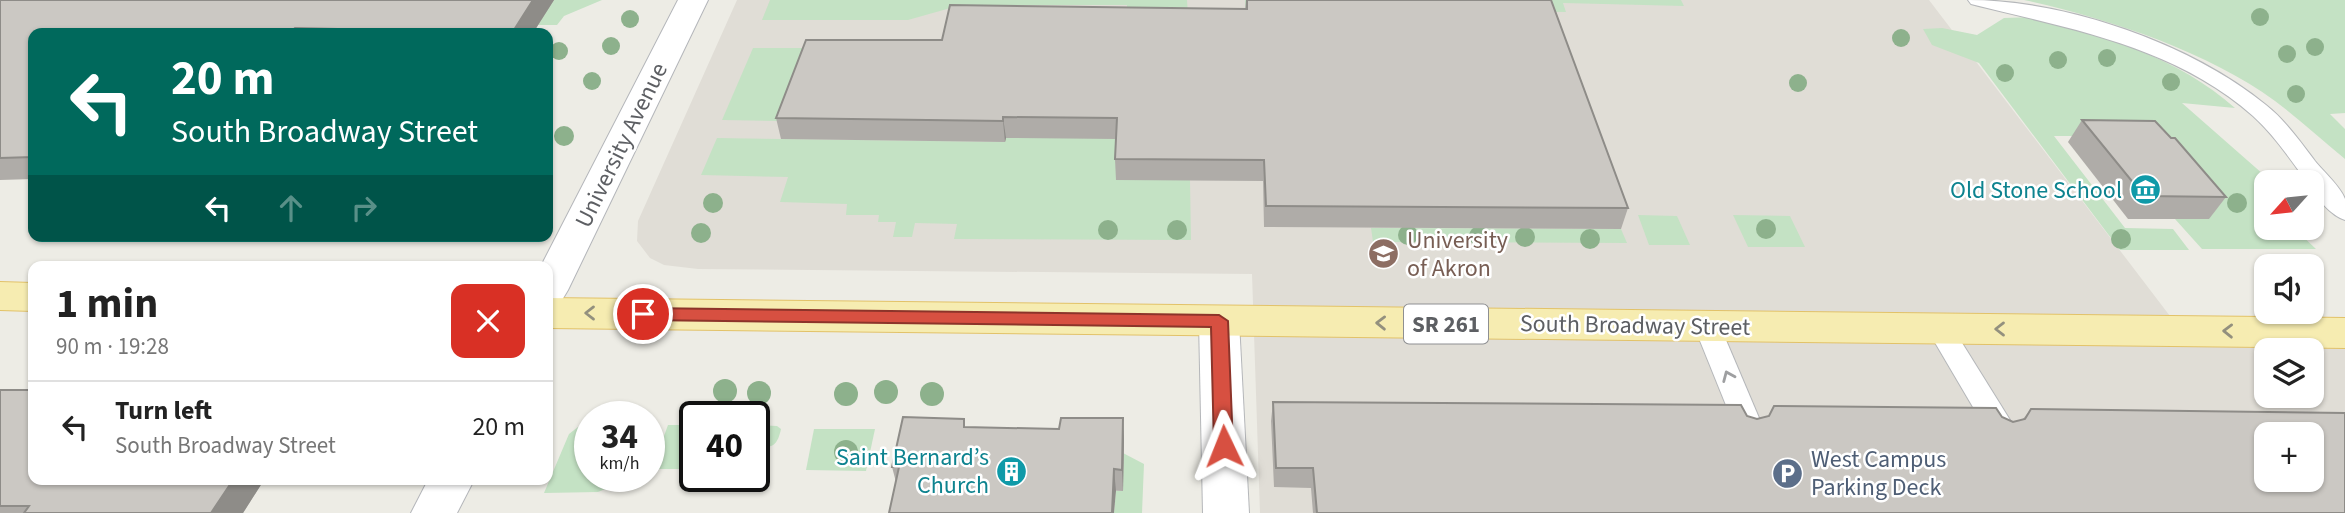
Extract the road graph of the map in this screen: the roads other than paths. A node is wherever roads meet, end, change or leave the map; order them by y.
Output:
1 (693, 0) edge
2 (1978, 0) edge
3 (2345, 212) edge
4 (553, 280) edge
5 (0, 296) edge
6 (28, 298) edge
7 (553, 313) edge
8 (1219, 321) junction
9 (1707, 326) junction
10 (1940, 329) junction
11 (2345, 333) edge
12 (1748, 425) edge
13 (2000, 428) edge
14 (448, 485) edge
15 (434, 513) edge
16 (1226, 513) edge

1 - 4 main road, University Avenue
2 - 3 lane
5 - 6 main road
8 -> 7 main road, South Broadway Street / SR 261
9 -> 8 main road, South Broadway Street / SR 261
8 - 16 main road
9 - 10 main road, South Broadway Street / SR 261
12 -> 9 lane
11 -> 10 main road, South Broadway Street / SR 261
10 - 13 lane
14 - 15 main road

